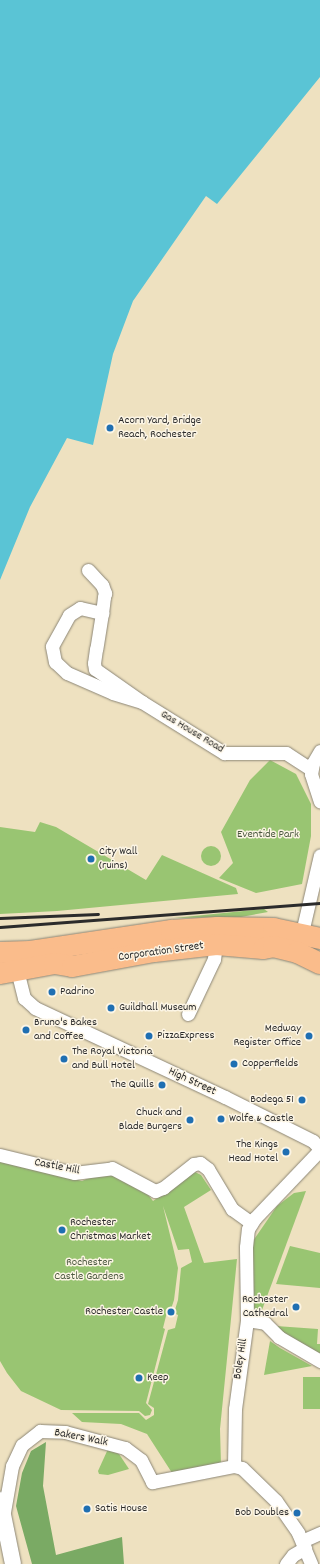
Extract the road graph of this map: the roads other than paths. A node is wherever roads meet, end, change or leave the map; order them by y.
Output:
1 (88, 570) dead end
2 (102, 613) junction
3 (142, 702) junction
4 (320, 751) edge
5 (311, 769) junction
6 (320, 802) edge
7 (320, 856) edge
8 (311, 935) edge
9 (216, 944) junction
10 (263, 948) junction
11 (0, 952) edge
12 (297, 952) junction
13 (320, 963) edge
14 (8, 971) edge
15 (320, 973) edge
16 (188, 1014) dead end
17 (320, 1150) edge
18 (0, 1155) edge
19 (251, 1222) junction
20 (247, 1320) junction
21 (320, 1361) edge
22 (234, 1466) junction
23 (2, 1508) edge
24 (320, 1533) edge
25 (303, 1544) junction
26 (13, 1564) edge
27 (286, 1564) edge
28 (311, 1564) edge

1 - 2 street, Gas House Road
2 - 3 street, Gas House Road
2 - 3 street, Gas House Road
3 - 5 street, Gas House Road
4 - 5 street
5 - 6 street
7 - 8 street
8 - 11 main road, Corporation Street
8 - 12 street
9 - 10 main road, Corporation Street
9 - 14 main road, Corporation Street
9 - 16 street
10 - 12 main road, Corporation Street
10 - 15 main road
12 - 13 main road, Corporation Street
14 - 17 street, High Street
17 - 19 street
18 - 19 street, Castle Hill
19 - 20 street, Boley Hill
20 - 21 street
20 - 22 street, Boley Hill
22 - 23 street, Bakers Walk
22 - 25 street
23 - 26 street
24 - 25 street
25 - 27 street
25 - 28 street

